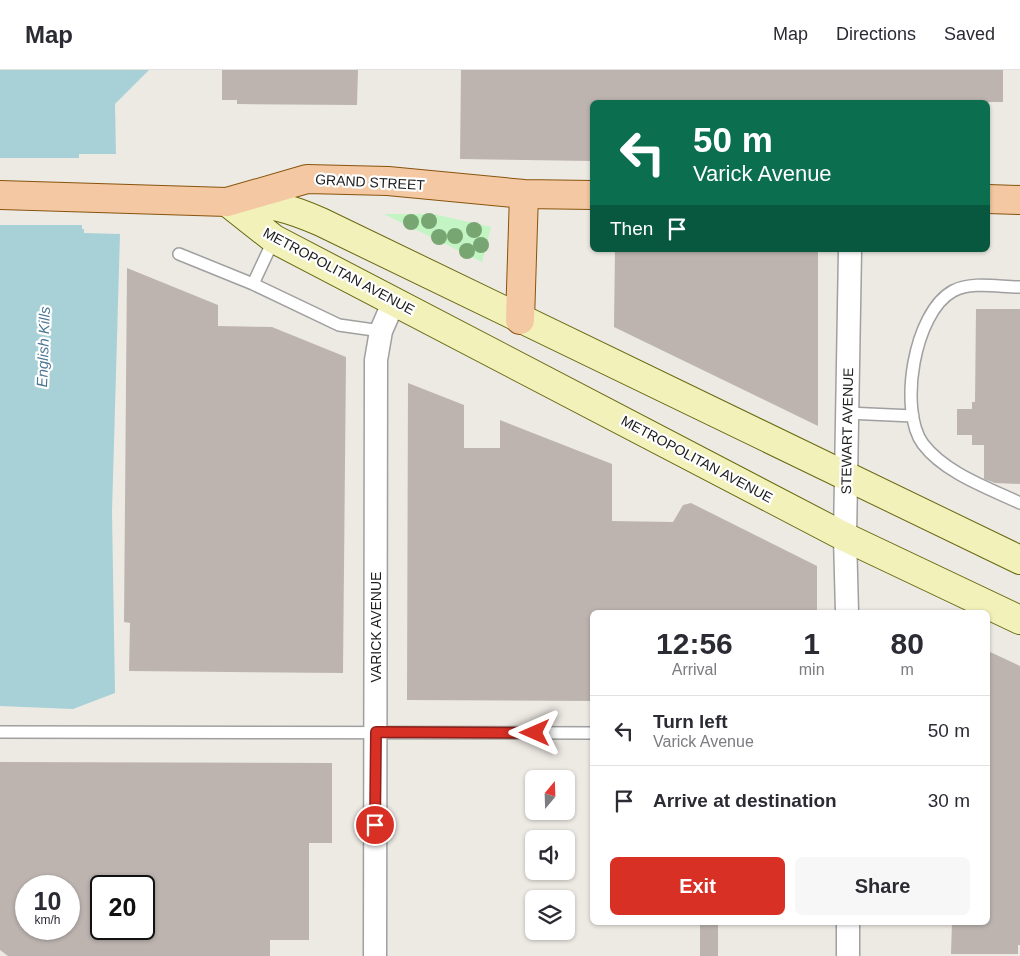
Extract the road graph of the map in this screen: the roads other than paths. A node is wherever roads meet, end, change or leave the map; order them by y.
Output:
1 (524, 194) junction
2 (590, 195) edge
3 (0, 196) edge
4 (990, 199) edge
5 (1020, 200) edge
6 (227, 202) junction
7 (274, 239) junction
8 (850, 252) edge
9 (179, 254) dead end
10 (253, 284) junction
11 (1020, 287) edge
12 (394, 301) junction
13 (520, 320) junction
14 (381, 331) junction
15 (710, 409) junction
16 (847, 413) junction
17 (913, 416) junction
18 (847, 476) junction
19 (1020, 503) edge
20 (845, 537) junction
21 (1020, 560) edge
22 (847, 610) edge
23 (1020, 620) edge
24 (0, 732) edge
25 (376, 732) junction
26 (590, 733) edge
27 (848, 925) edge
28 (375, 956) edge
29 (848, 956) edge

1 - 2 main road, GRAND STREET
1 - 6 main road, GRAND STREET
1 - 13 main road
3 - 6 main road, GRAND STREET
4 - 5 main road
6 - 7 main road, METROPOLITAN AVENUE
6 - 13 main road, METROPOLITAN AVENUE
7 - 10 lane
7 - 12 main road, METROPOLITAN AVENUE
8 - 16 street, STEWART AVENUE
9 - 10 lane
10 - 14 lane
11 - 17 lane
12 - 14 street, VARICK AVENUE
12 - 15 main road
12 - 20 main road, METROPOLITAN AVENUE
13 - 15 main road, METROPOLITAN AVENUE
14 - 25 street, VARICK AVENUE
15 - 18 main road, METROPOLITAN AVENUE
16 - 17 lane
16 - 18 street, STEWART AVENUE
17 - 19 lane
18 - 20 street, STEWART AVENUE
18 - 21 main road, METROPOLITAN AVENUE
20 - 22 street, STEWART AVENUE
20 - 23 main road, METROPOLITAN AVENUE
24 - 25 lane
25 - 26 lane
25 - 28 street, VARICK AVENUE
27 - 29 street

